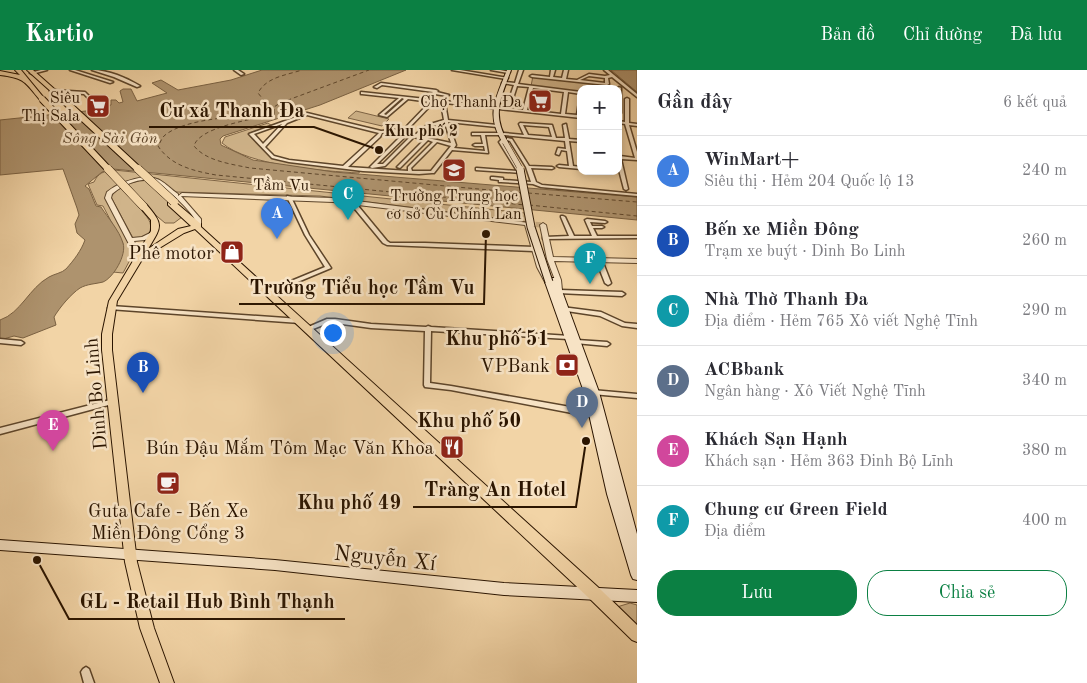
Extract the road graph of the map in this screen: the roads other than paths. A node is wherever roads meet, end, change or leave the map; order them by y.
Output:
1 (18, 70) edge
2 (45, 70) edge
3 (72, 70) edge
4 (94, 70) edge
5 (105, 70) edge
6 (236, 70) edge
7 (454, 70) edge
8 (493, 70) edge
9 (521, 70) edge
10 (533, 70) edge
11 (553, 70) edge
12 (566, 70) edge
13 (32, 71) edge
14 (508, 71) edge
15 (589, 71) edge
16 (100, 72) junction
17 (0, 73) edge
18 (242, 74) dead end
19 (608, 74) edge
20 (532, 76) junction
21 (551, 78) junction
22 (564, 79) junction
23 (593, 79) dead end
24 (28, 81) junction
25 (505, 81) junction
26 (577, 81) junction
27 (111, 82) dead end
28 (598, 84) junction
29 (516, 85) junction
30 (601, 85) edge
31 (138, 86) dead end
32 (530, 86) junction
33 (376, 87) dead end
34 (622, 88) edge
35 (627, 88) junction
36 (398, 89) dead end
37 (406, 89) junction
38 (422, 89) junction
39 (566, 91) junction
40 (416, 92) dead end
41 (577, 92) edge
42 (434, 93) junction
43 (56, 94) junction
44 (362, 94) dead end
45 (447, 95) dead end
46 (637, 96) edge
47 (402, 97) junction
48 (407, 98) junction
49 (622, 98) edge
50 (627, 98) junction
51 (427, 100) junction
52 (434, 100) junction
53 (637, 100) edge
54 (443, 101) junction
55 (103, 102) dead end
56 (496, 107) junction
57 (389, 108) junction
58 (508, 108) junction
59 (395, 109) junction
60 (524, 110) junction
61 (563, 115) junction
62 (577, 117) edge
63 (446, 121) junction
64 (286, 122) junction
65 (622, 123) edge
66 (565, 125) dead end
67 (637, 125) edge
68 (497, 126) junction
69 (406, 128) junction
70 (393, 131) junction
71 (381, 132) junction
72 (421, 132) junction
73 (405, 134) junction
74 (474, 134) dead end
75 (482, 134) junction
76 (526, 135) junction
77 (414, 136) junction
78 (505, 138) junction
79 (554, 138) junction
80 (427, 139) junction
81 (566, 139) junction
82 (577, 140) edge
83 (436, 141) junction
84 (475, 145) dead end
85 (485, 146) junction
86 (263, 147) junction
87 (453, 147) junction
88 (636, 149) edge
89 (568, 150) junction
90 (558, 154) dead end
91 (622, 157) edge
92 (637, 159) edge
93 (559, 166) dead end
94 (399, 167) dead end
95 (528, 167) junction
96 (571, 167) junction
97 (344, 168) junction
98 (371, 168) junction
99 (552, 168) dead end
100 (577, 168) edge
101 (477, 169) dead end
102 (410, 172) junction
103 (519, 172) junction
104 (622, 172) edge
105 (493, 178) dead end
106 (522, 180) junction
107 (533, 181) junction
108 (626, 189) dead end
109 (637, 195) edge
110 (289, 197) junction
111 (177, 200) junction
112 (352, 202) junction
113 (563, 217) dead end
114 (542, 225) dead end
115 (604, 225) dead end
116 (198, 226) junction
117 (154, 233) junction
118 (595, 237) junction
119 (637, 237) edge
120 (545, 238) junction
121 (572, 238) junction
122 (130, 240) junction
123 (534, 249) junction
124 (550, 259) junction
125 (599, 260) junction
126 (637, 261) edge
127 (135, 264) junction
128 (608, 283) dead end
129 (554, 286) junction
130 (268, 292) junction
131 (622, 294) dead end
132 (111, 308) junction
133 (562, 309) junction
134 (304, 325) junction
135 (637, 326) edge
136 (428, 328) junction
137 (573, 339) junction
138 (0, 341) edge
139 (21, 343) dead end
140 (607, 344) dead end
141 (591, 392) junction
142 (637, 396) edge
143 (114, 401) junction
144 (593, 414) junction
145 (0, 431) edge
146 (616, 494) junction
147 (0, 545) edge
148 (130, 554) junction
149 (637, 555) edge
150 (637, 575) edge
151 (595, 594) junction
152 (637, 596) edge
153 (637, 635) edge
154 (86, 672) dead end
155 (89, 683) edge
156 (167, 683) edge

1 - 24 main road
2 - 13 street
3 - 27 street
4 - 16 street
5 - 16 street
6 - 18 street
7 - 25 street
8 - 14 street
9 - 29 street
10 - 20 street
11 - 21 street
12 - 22 street
13 - 43 main road
14 - 25 main road
15 - 19 street
16 - 31 street
17 - 24 main road
19 - 26 street
19 - 35 street
20 - 21 street
20 - 32 street
21 - 22 street
22 - 26 street
23 - 28 street
24 - 117 main road, bridge
25 - 29 street
25 - 56 main road
26 - 28 street
28 - 30 street
29 - 32 street
29 - 58 street
32 - 39 street
32 - 60 street
33 - 37 street
34 - 35 street
35 - 46 street
36 - 37 street
37 - 38 street
38 - 40 street
38 - 42 street
39 - 41 street
39 - 61 street
42 - 45 street
42 - 51 street
43 - 55 street
43 - 111 main road, bridge
44 - 47 street
47 - 48 street
47 - 57 street
48 - 51 street
48 - 59 street
49 - 50 street
50 - 53 street
50 - 65 street
51 - 52 street
52 - 54 street
52 - 69 street
54 - 56 street
54 - 63 street
56 - 58 street
56 - 68 main road
57 - 59 street
57 - 59 street
58 - 60 street
60 - 61 street
61 - 62 street
63 - 68 street
63 - 72 street
63 - 87 street
64 - 71 street
64 - 86 street
64 - 86 street
65 - 67 street
65 - 88 street
66 - 81 street
68 - 78 main road
69 - 70 street
69 - 72 street
70 - 71 street
70 - 73 street
71 - 97 street
72 - 77 street
73 - 77 street
73 - 98 street
74 - 75 street
75 - 78 street
75 - 85 street
76 - 78 street
76 - 79 street
76 - 79 street
77 - 80 street
77 - 98 street
78 - 95 street
78 - 103 street
78 - 129 main road, bridge
79 - 81 street
80 - 83 street
80 - 94 street
81 - 82 street
81 - 89 street
83 - 87 street
83 - 102 street
84 - 85 street
85 - 87 street
86 - 97 street
87 - 102 street
88 - 92 street
89 - 90 street
89 - 96 street
91 - 92 street
93 - 96 street
95 - 99 street
95 - 107 street
96 - 100 street
97 - 98 street
98 - 102 street
101 - 103 street
103 - 106 street
104 - 108 street
105 - 106 street
106 - 107 street
107 - 109 street
110 - 111 street, Tầm Vu
110 - 112 street, Tầm Vu
110 - 130 street
111 - 116 main road
111 - 122 street
112 - 123 street
112 - 123 street, Tầm Vu
113 - 121 street
114 - 120 street
115 - 118 street
116 - 127 main road
116 - 130 main road
117 - 122 street
117 - 127 main road, Dinh Bo Linh
118 - 119 street
118 - 121 street
120 - 121 street
120 - 124 street
122 - 127 street
123 - 129 street
124 - 125 street
124 - 129 street
125 - 126 street
125 - 128 street
127 - 132 main road, Dinh Bo Linh
129 - 131 street
129 - 133 main road
130 - 134 main road
132 - 134 street
132 - 143 main road, Dinh Bo Linh
133 - 135 street
133 - 137 main road
134 - 136 street
134 - 151 main road
136 - 137 street
136 - 144 street
137 - 140 street
137 - 141 main road
138 - 139 street
141 - 142 street
141 - 144 main road
141 - 146 main road
143 - 145 street
143 - 148 main road, Dinh Bo Linh
144 - 146 main road
146 - 149 main road
146 - 150 main road
147 - 148 main road
148 - 151 main road, Nguyễn Xí
148 - 156 main road, Dinh Bo Linh
151 - 152 main road, Nguyễn Xí
151 - 153 main road
154 - 155 street

